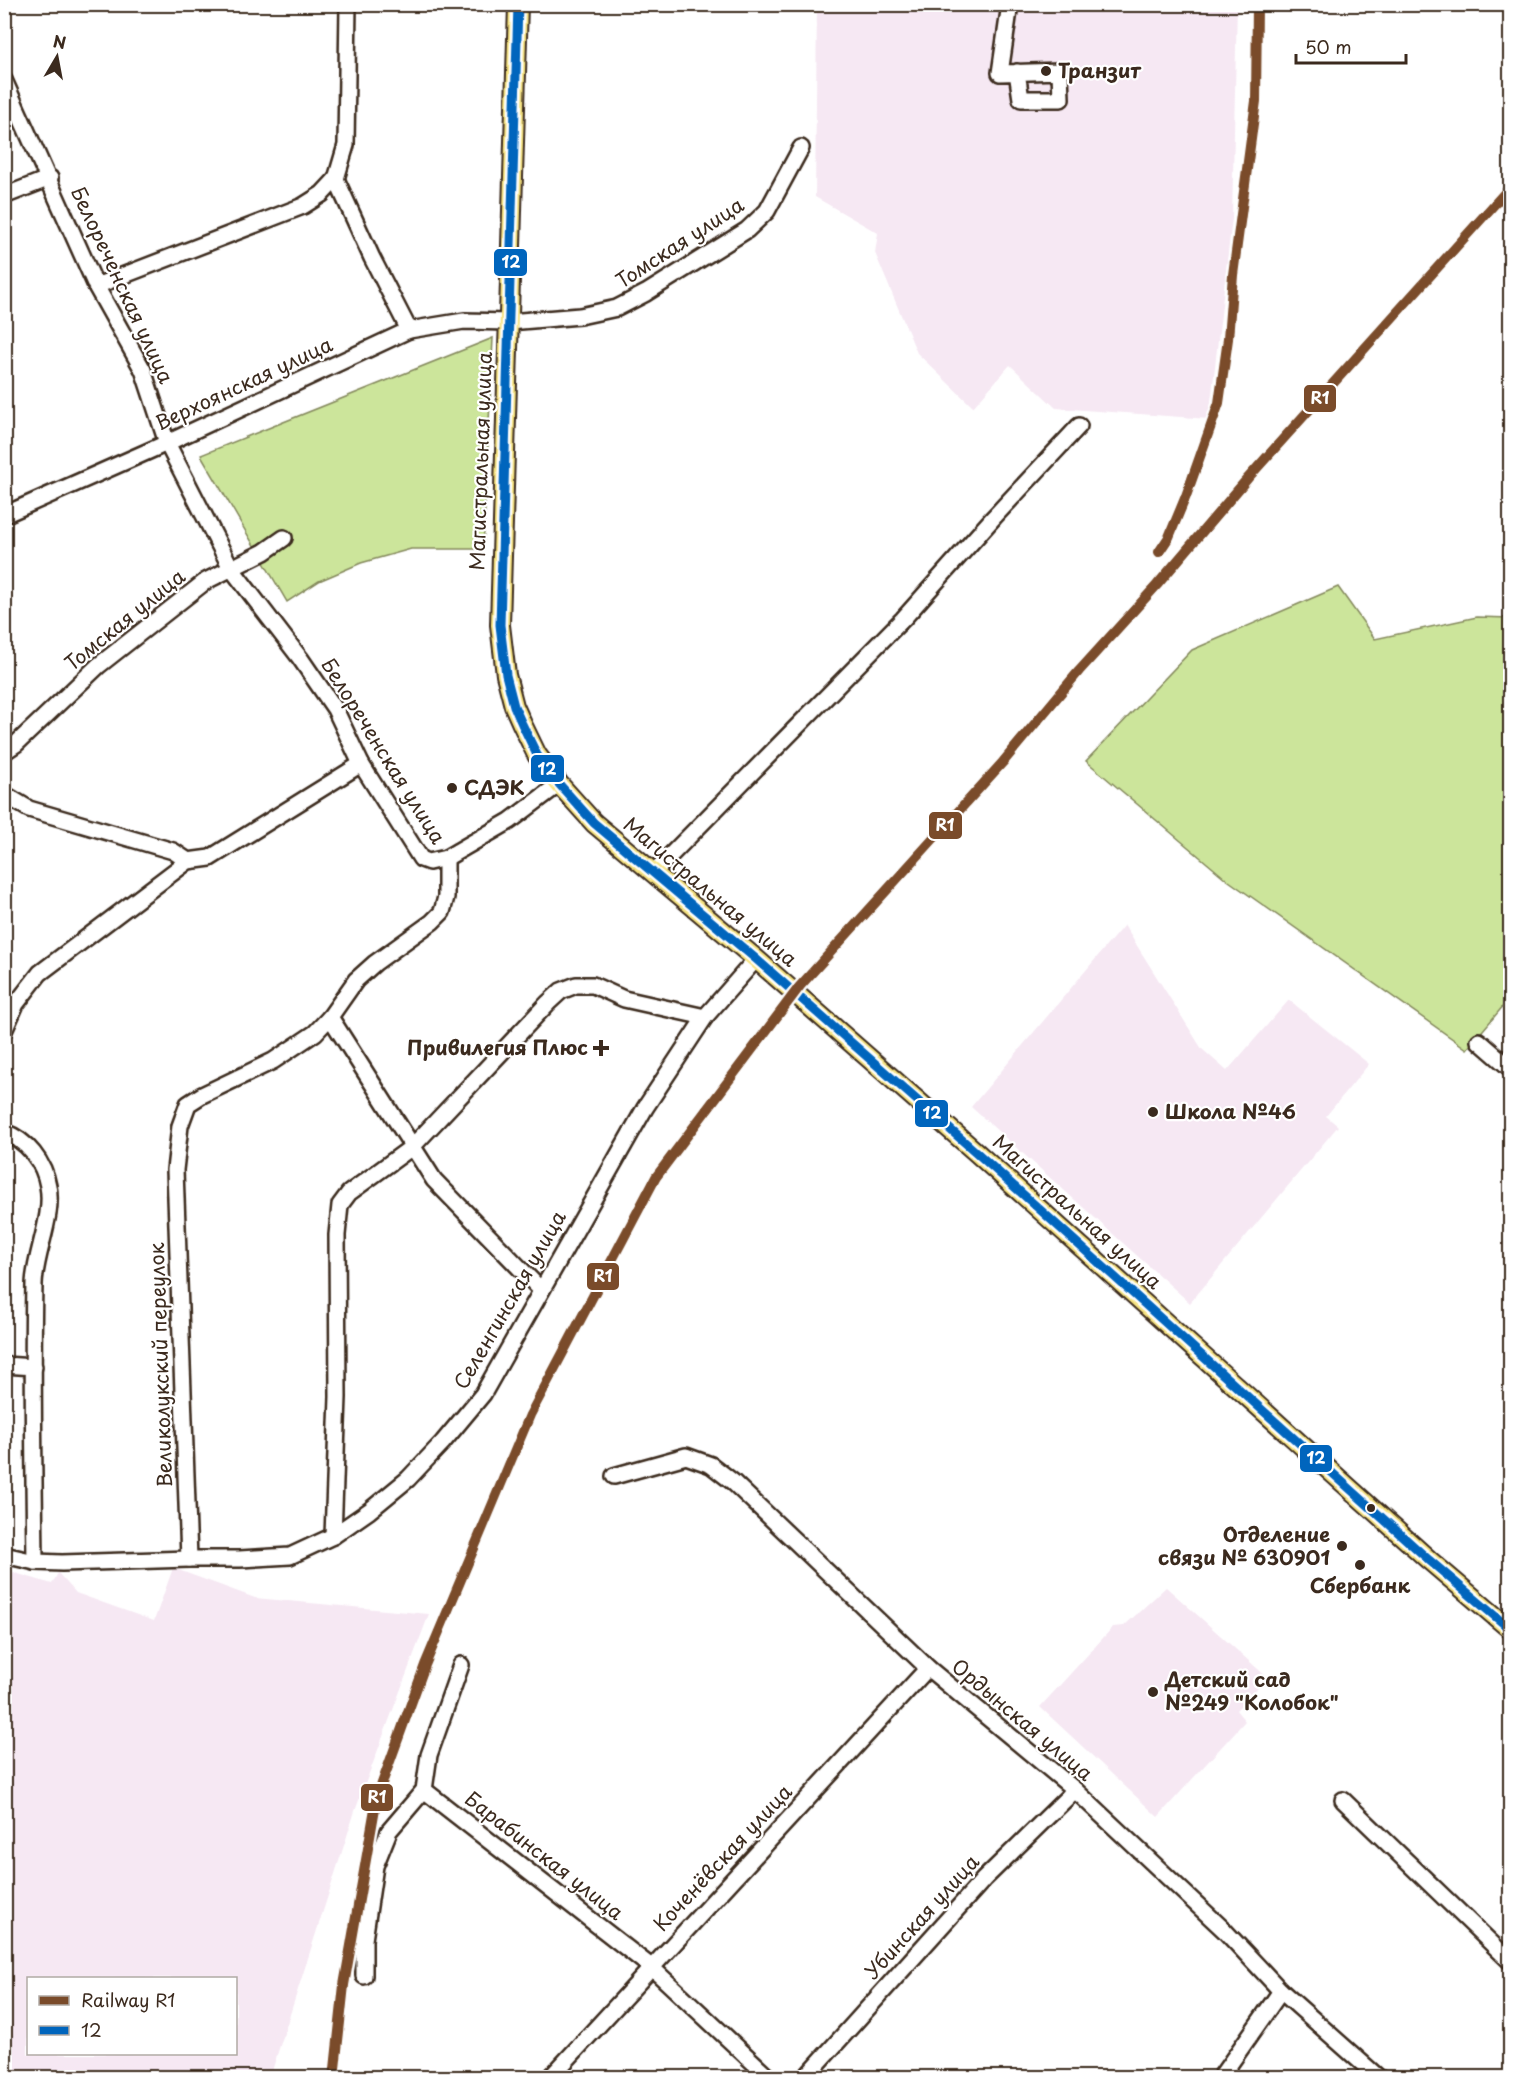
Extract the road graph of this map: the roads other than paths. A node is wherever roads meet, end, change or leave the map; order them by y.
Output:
1 (348, 4) edge
2 (518, 4) edge
3 (1010, 4) edge
4 (1017, 72) dead end
5 (4, 80) edge
6 (801, 148) dead end
7 (50, 178) junction
8 (336, 179) junction
9 (4, 196) edge
10 (96, 286) junction
11 (509, 322) junction
12 (409, 330) junction
13 (1079, 426) dead end
14 (167, 443) junction
15 (4, 515) edge
16 (284, 538) dead end
17 (231, 568) junction
18 (4, 752) edge
19 (361, 764) junction
20 (559, 784) junction
21 (4, 794) edge
22 (446, 858) junction
23 (188, 861) junction
24 (653, 873) junction
25 (756, 959) junction
26 (330, 1017) junction
27 (705, 1017) junction
28 (4, 1031) edge
29 (1479, 1041) dead end
30 (1510, 1068) edge
31 (4, 1132) edge
32 (412, 1148) junction
33 (541, 1290) junction
34 (4, 1365) edge
35 (34, 1367) junction
36 (614, 1476) dead end
37 (333, 1536) junction
38 (4, 1555) edge
39 (189, 1559) junction
40 (35, 1562) junction
41 (1507, 1621) edge
42 (461, 1665) dead end
43 (928, 1668) junction
44 (424, 1790) junction
45 (1075, 1790) junction
46 (1343, 1800) dead end
47 (1510, 1961) edge
48 (651, 1967) junction
49 (364, 1976) dead end
50 (1281, 1991) junction
51 (550, 2078) edge
52 (770, 2078) edge
53 (805, 2078) edge
54 (1220, 2078) edge
55 (1379, 2078) edge

1 - 8 street
2 - 11 main road, Магистральная улица
3 - 4 street
5 - 7 street, Белореченская улица
6 - 11 street, Томская улица
7 - 9 street
7 - 10 street, Белореченская улица
8 - 10 street
8 - 12 street
10 - 14 street, Белореченская улица
11 - 12 street, Верхоянская улица
11 - 20 main road, Магистральная улица
12 - 14 street, Верхоянская улица
13 - 24 street
14 - 15 street, Верхоянская улица
14 - 17 street, Белореченская улица
16 - 17 street, Томская улица
17 - 18 street, Томская улица
17 - 19 street, Белореченская улица
19 - 22 street, Белореченская улица
19 - 23 street
20 - 22 street, Белореченская улица
20 - 24 main road, Магистральная улица
21 - 23 street
22 - 26 street
23 - 28 street
24 - 25 main road, Магистральная улица
25 - 27 street, Селенгинская улица
25 - 41 main road, Магистральная улица
26 - 32 street
26 - 39 street, Великолукский переулок
27 - 32 street
27 - 33 street, Селенгинская улица
29 - 30 street
31 - 35 street
32 - 33 street
32 - 37 street
33 - 37 street, Селенгинская улица
34 - 35 street
35 - 40 street
36 - 43 street, Ордынская улица
37 - 39 street, Селенгинская улица
38 - 40 street, Селенгинская улица
39 - 40 street, Селенгинская улица
42 - 44 street
43 - 45 street, Ордынская улица
43 - 48 street, Коченёвская улица
44 - 48 street, Барабинская улица
44 - 49 street
45 - 50 street, Ордынская улица
45 - 53 street, Убинская улица
46 - 47 street
48 - 51 street, Коченёвская улица
48 - 52 street, Барабинская улица
50 - 54 street
50 - 55 street, Ордынская улица

